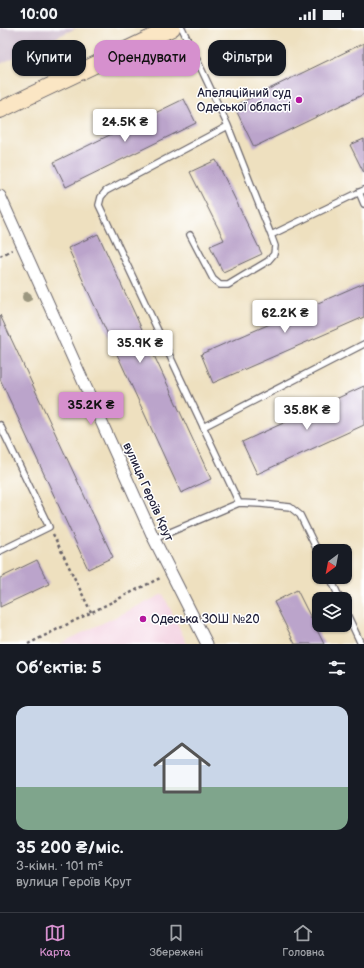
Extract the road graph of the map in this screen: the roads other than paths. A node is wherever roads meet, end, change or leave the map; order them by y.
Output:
1 (172, 28) edge
2 (182, 28) edge
3 (0, 110) edge
4 (228, 126) junction
5 (361, 191) edge
6 (0, 196) edge
7 (364, 204) edge
8 (190, 235) dead end
9 (271, 235) junction
10 (364, 344) edge
11 (0, 425) edge
12 (203, 427) junction
13 (239, 503) junction
14 (154, 539) junction
15 (314, 544) edge
16 (0, 551) edge
17 (352, 625) edge
18 (207, 644) edge
19 (361, 644) edge

1 - 3 street
2 - 4 lane
4 - 9 lane
4 - 12 lane
5 - 7 lane
5 - 9 lane
6 - 14 street, вулиця Героїв Крут
8 - 9 lane
10 - 12 lane
11 - 16 lane
12 - 13 lane
13 - 14 lane
13 - 15 lane
14 - 18 street, вулиця Героїв Крут
17 - 19 lane

